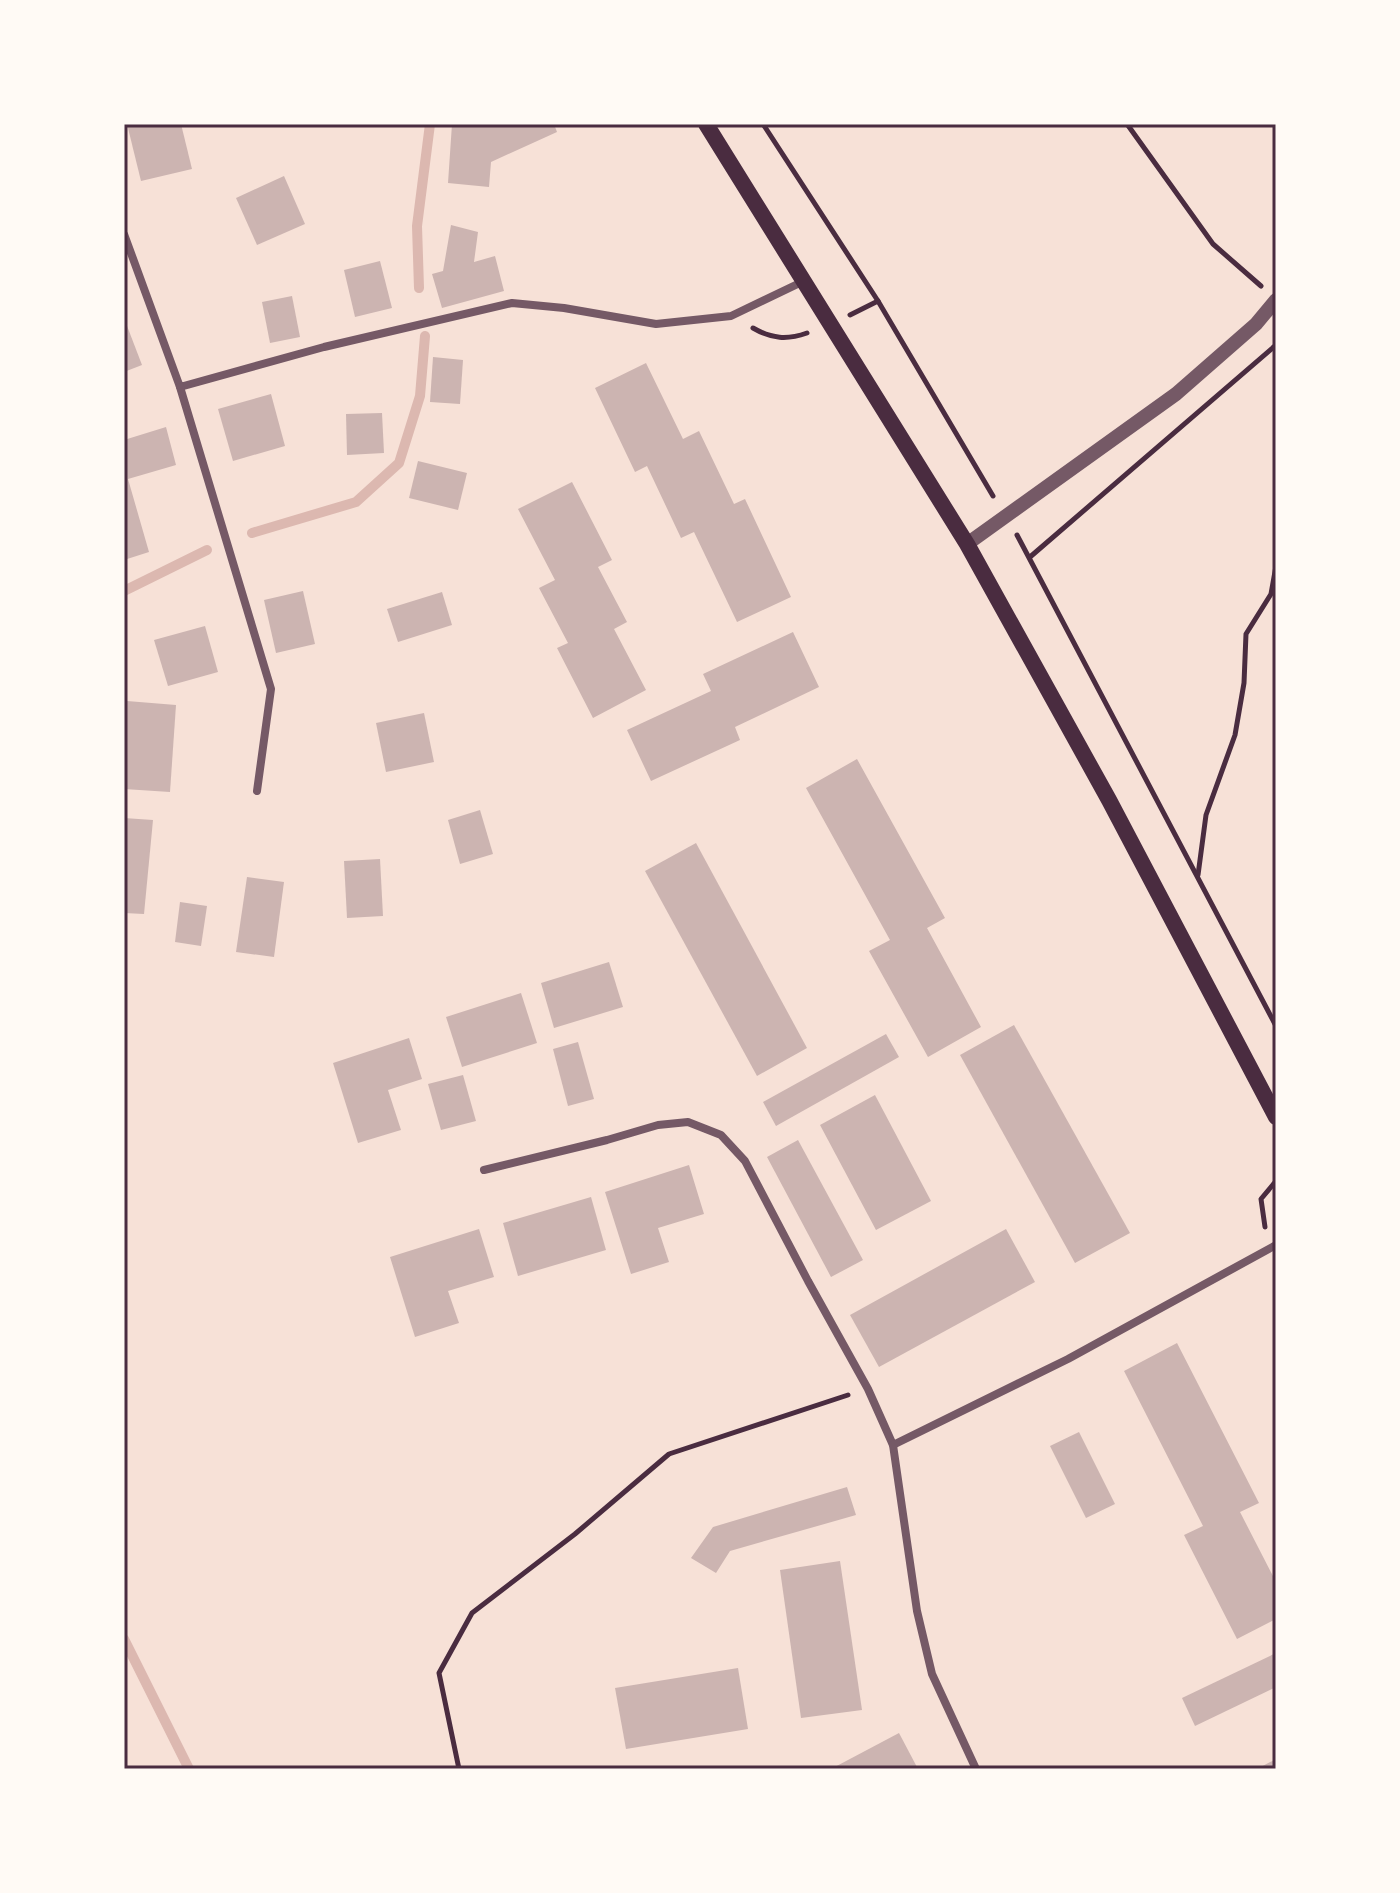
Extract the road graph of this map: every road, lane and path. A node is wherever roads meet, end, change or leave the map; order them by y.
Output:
1 (706, 124) edge
2 (763, 124) edge
3 (1127, 124) edge
4 (125, 238) edge
5 (805, 281) junction
6 (1271, 295) edge
7 (1276, 345) edge
8 (180, 387) junction
9 (1005, 516) junction
10 (967, 544) junction
11 (1030, 557) junction
12 (1276, 566) edge
13 (257, 791) dead end
14 (1198, 876) junction
15 (1276, 1026) edge
16 (1276, 1117) edge
17 (484, 1170) dead end
18 (1276, 1181) edge
19 (1272, 1247) edge
20 (868, 1389) junction
21 (893, 1445) junction
22 (459, 1769) edge
23 (976, 1769) edge

1 - 5 main road
2 - 9 path
3 - 6 path
4 - 8 street
5 - 8 street
5 - 10 main road
6 - 9 street
7 - 11 path
8 - 13 street
9 - 10 street
9 - 11 path
10 - 16 main road
11 - 14 path
12 - 14 path
14 - 15 path
17 - 20 street
18 - 19 path
19 - 21 street
20 - 21 street
20 - 22 path
21 - 23 street

